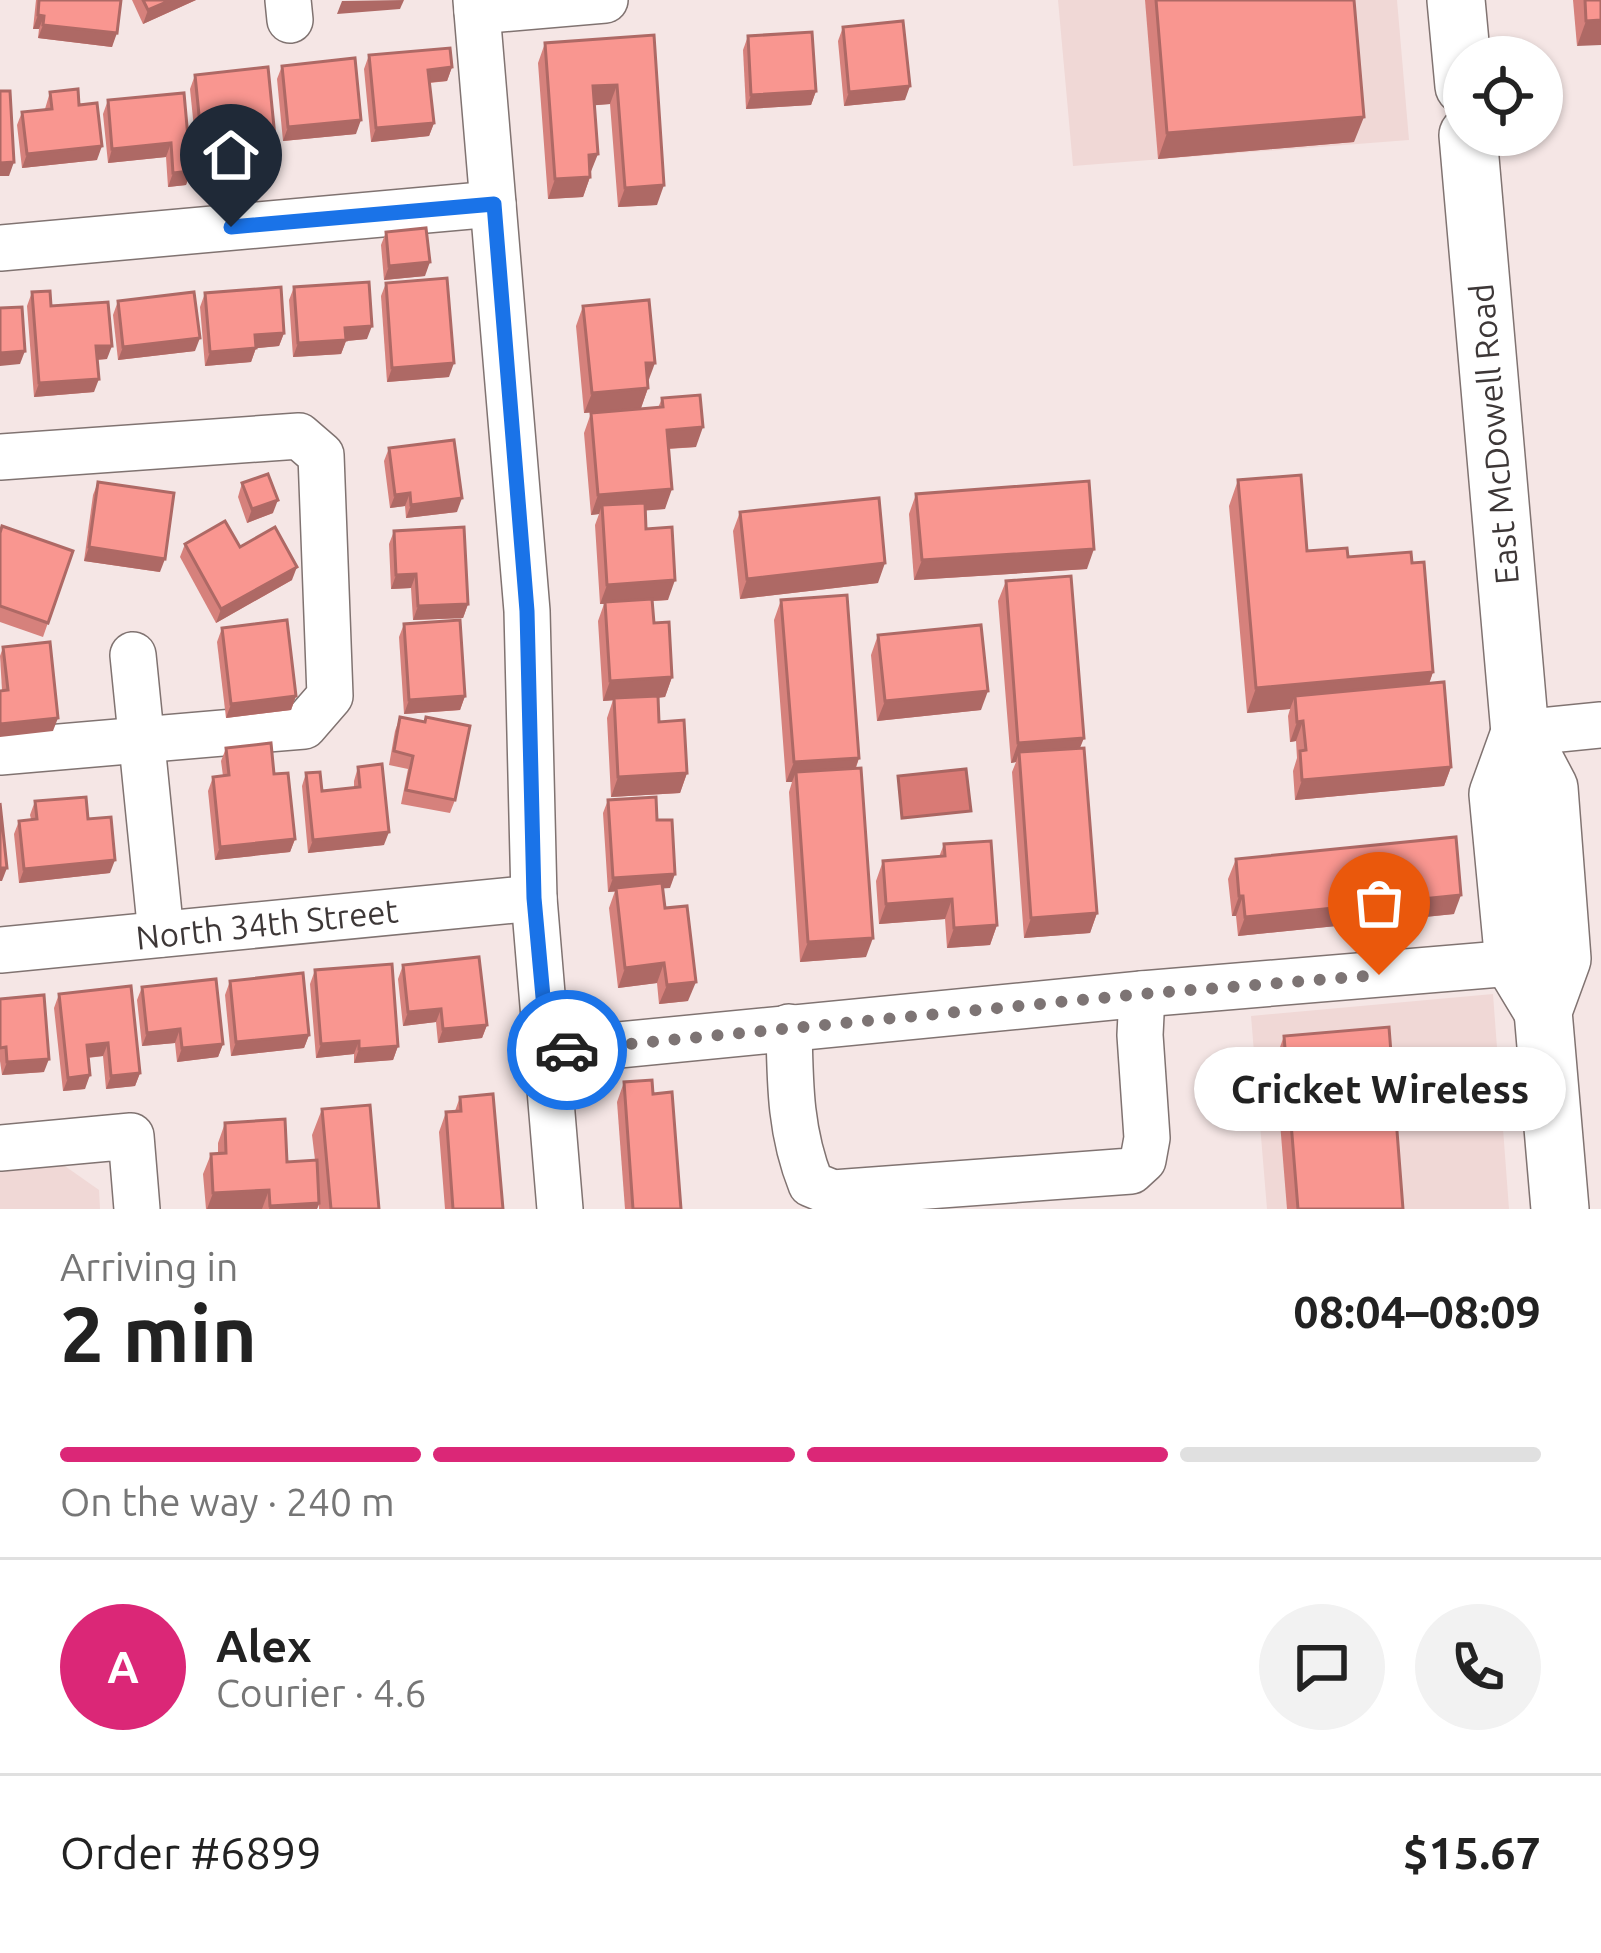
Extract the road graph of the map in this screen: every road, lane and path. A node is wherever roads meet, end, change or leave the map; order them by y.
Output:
1 (604, 0) edge
2 (1456, 0) edge
3 (476, 6) edge
4 (1459, 36) edge
5 (1470, 156) edge
6 (494, 204) junction
7 (0, 248) edge
8 (0, 457) edge
9 (133, 656) dead end
10 (1601, 725) edge
11 (1520, 733) junction
12 (142, 741) junction
13 (0, 752) edge
14 (534, 898) junction
15 (161, 934) junction
16 (0, 950) edge
17 (1540, 978) junction
18 (1142, 994) junction
19 (789, 1027) junction
20 (548, 1052) junction
21 (0, 1148) edge
22 (136, 1209) edge
23 (560, 1209) edge
24 (1560, 1209) edge

1 - 3 street
2 - 4 main road
3 - 6 street
5 - 11 main road, East McDowell Road
6 - 7 street
6 - 14 street
8 - 12 street
9 - 12 street
10 - 11 street
11 - 17 main road, East McDowell Road
12 - 13 street
12 - 15 street
14 - 15 street, North 34th Street
14 - 20 street
15 - 16 street, North 34th Street
17 - 18 street
17 - 24 main road, East McDowell Road
18 - 19 street
18 - 19 street
19 - 20 street
20 - 23 street
21 - 22 street

